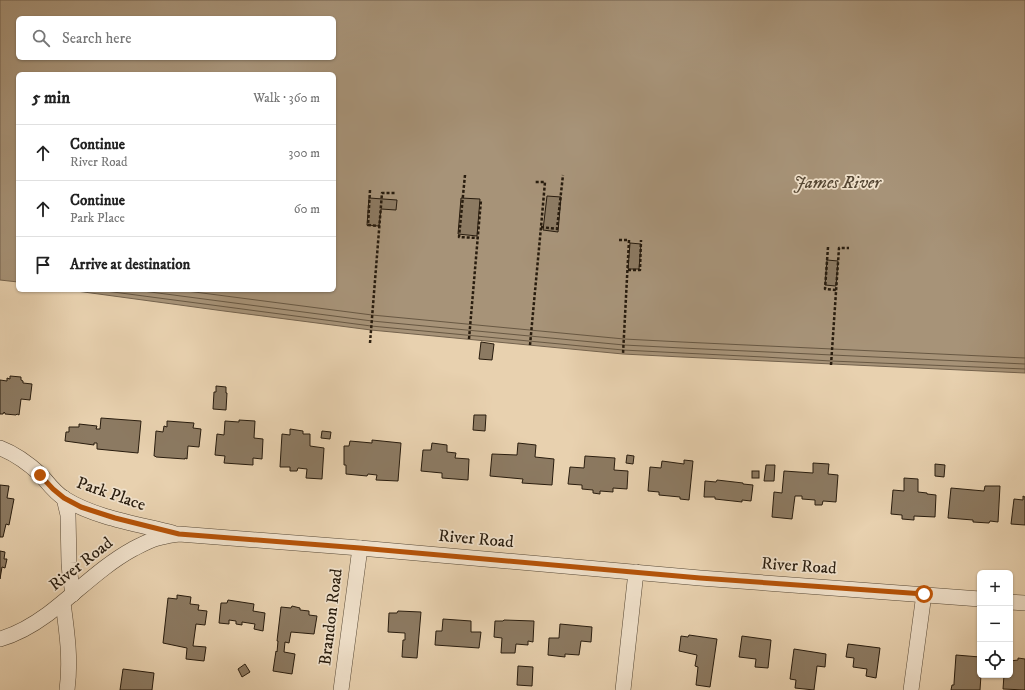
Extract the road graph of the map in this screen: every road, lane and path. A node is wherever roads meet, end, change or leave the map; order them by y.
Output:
1 (465, 175) dead end
2 (563, 176) dead end
3 (534, 182) dead end
4 (370, 190) dead end
5 (396, 193) dead end
6 (481, 200) dead end
7 (380, 226) junction
8 (541, 227) junction
9 (478, 238) junction
10 (619, 240) dead end
11 (641, 240) dead end
12 (828, 248) dead end
13 (849, 248) dead end
14 (628, 270) junction
15 (836, 290) junction
16 (469, 339) dead end
17 (370, 343) dead end
18 (530, 345) dead end
19 (623, 354) dead end
20 (831, 365) dead end
21 (0, 448) edge
22 (64, 498) junction
23 (179, 534) junction
24 (360, 548) junction
25 (636, 572) junction
26 (924, 594) junction
27 (68, 598) junction
28 (977, 599) edge
29 (1013, 602) edge
30 (1025, 603) edge
31 (0, 639) edge
32 (67, 690) edge
33 (341, 690) edge
34 (622, 690) edge
35 (911, 690) edge

1 - 9 path
2 - 8 path
3 - 8 path
4 - 7 path
5 - 7 path
6 - 9 path
7 - 17 path
8 - 18 path
9 - 16 path
10 - 14 path
11 - 14 path
12 - 15 path
13 - 15 path
14 - 19 path
15 - 20 path
21 - 22 street, Park Place
22 - 23 street, Park Place
22 - 27 street
23 - 24 street, River Road
23 - 27 street, River Road
24 - 25 street, River Road
24 - 33 street, Brandon Road
25 - 26 street, River Road
25 - 34 street
26 - 28 street, River Road
26 - 35 street
27 - 31 street, River Road
27 - 32 street
29 - 30 street

